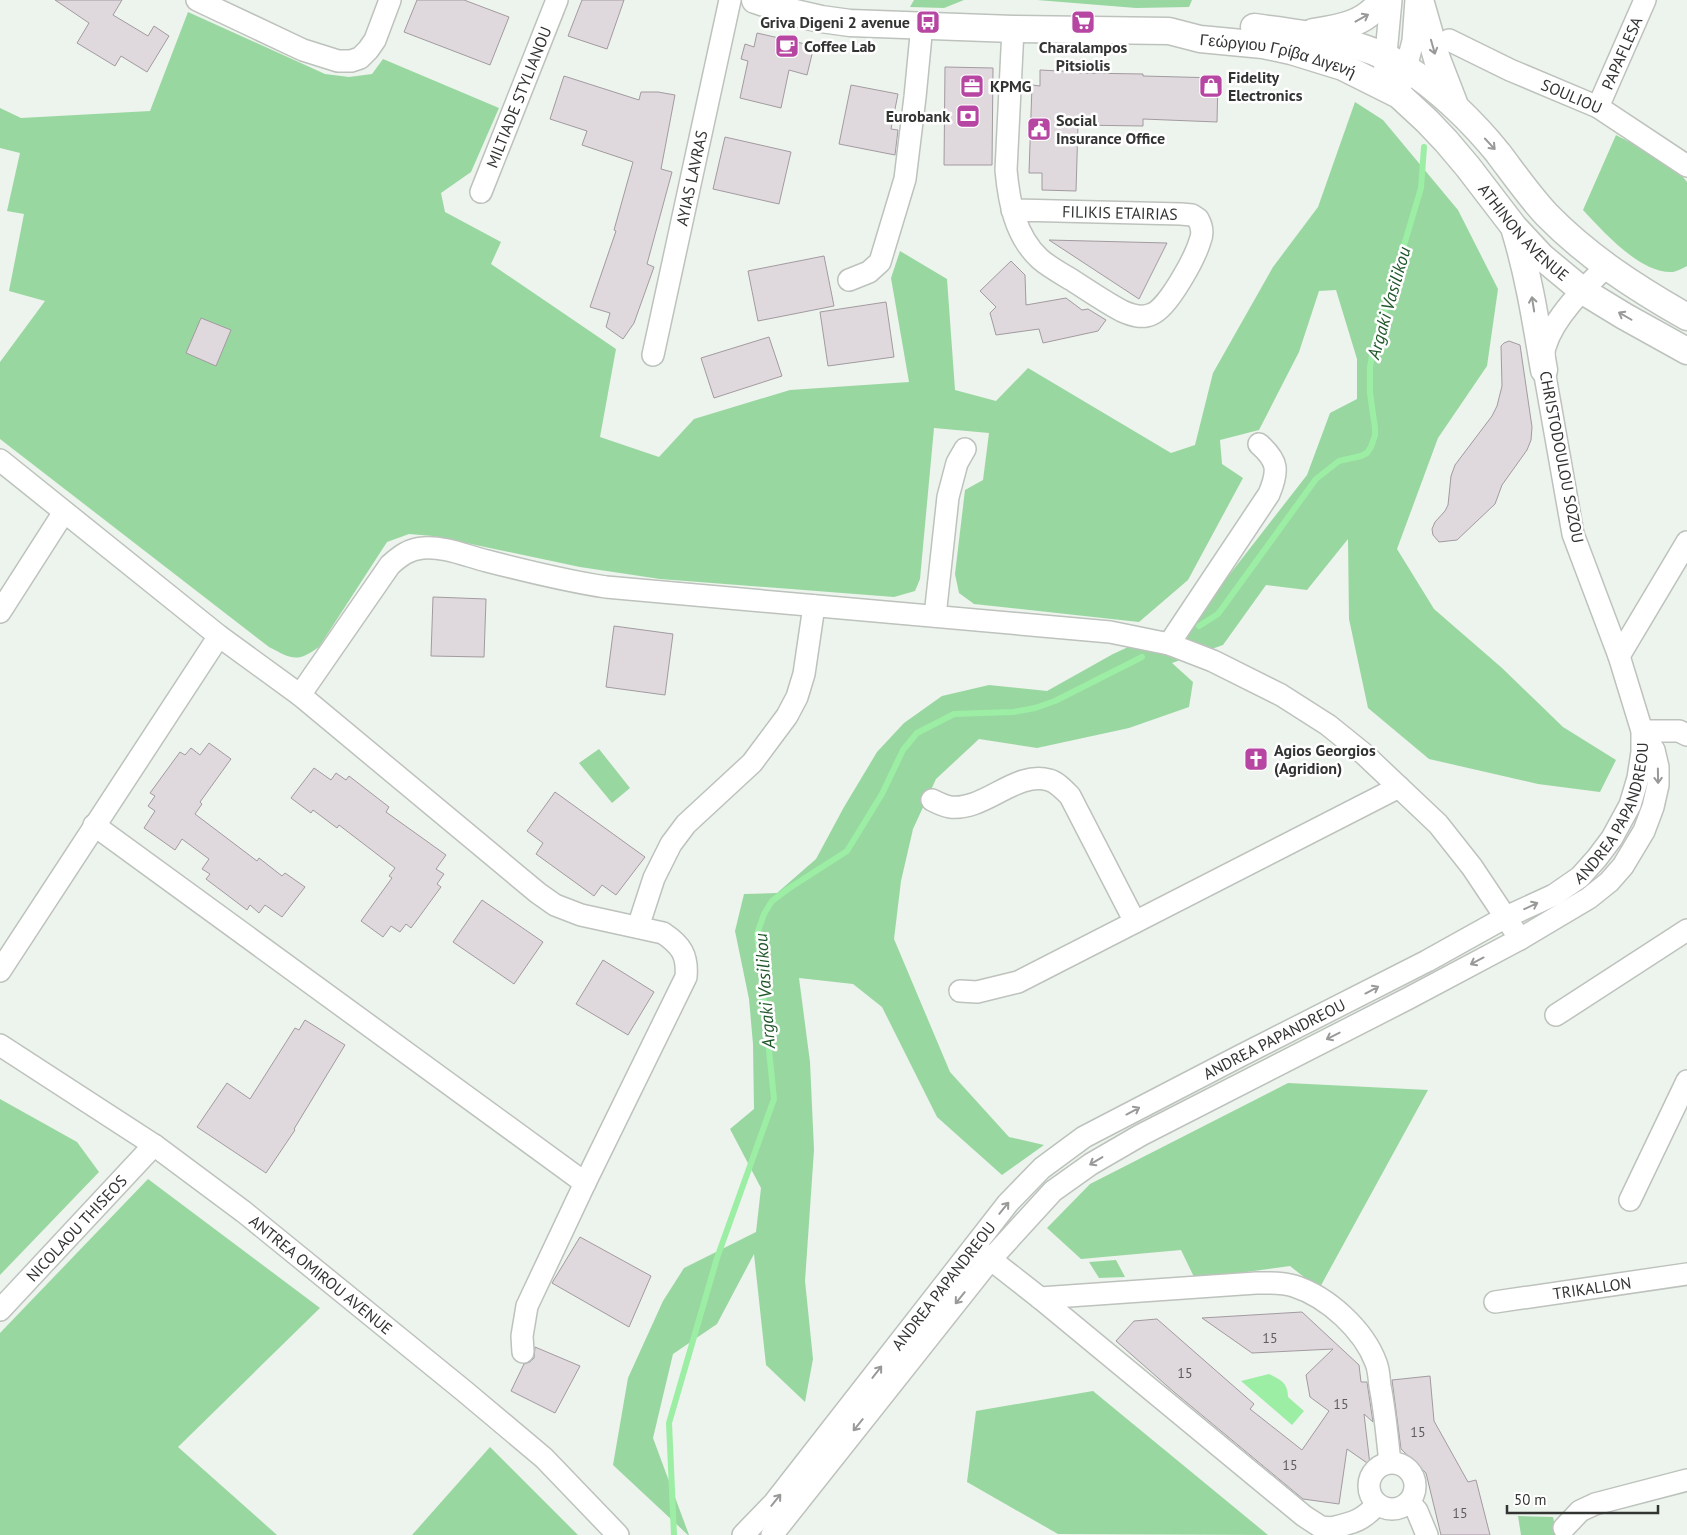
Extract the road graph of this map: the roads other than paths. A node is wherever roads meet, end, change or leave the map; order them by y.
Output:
1 (197, 0) edge
2 (390, 0) edge
3 (557, 0) edge
4 (730, 0) edge
5 (755, 0) edge
6 (1382, 0) edge
7 (1392, 0) edge
8 (1416, 0) edge
9 (1420, 0) edge
10 (1645, 0) edge
11 (922, 25) junction
12 (1013, 29) junction
13 (1169, 31) junction
14 (1303, 33) junction
15 (1449, 40) dead end
16 (1396, 63) junction
17 (1391, 91) junction
18 (1598, 107) junction
19 (1457, 109) junction
20 (1687, 166) edge
21 (481, 192) dead end
22 (1012, 210) junction
23 (1514, 227) junction
24 (1606, 266) junction
25 (848, 280) dead end
26 (1583, 291) junction
27 (1685, 311) edge
28 (1678, 345) edge
29 (653, 355) dead end
30 (1544, 370) junction
31 (1259, 444) dead end
32 (965, 449) dead end
33 (0, 460) edge
34 (64, 512) junction
35 (1687, 542) edge
36 (814, 606) junction
37 (0, 612) edge
38 (935, 616) junction
39 (219, 636) junction
40 (1168, 644) junction
41 (1619, 656) junction
42 (300, 695) junction
43 (1642, 731) junction
44 (1687, 736) edge
45 (1400, 787) junction
46 (932, 800) dead end
47 (94, 825) junction
48 (1506, 918) junction
49 (1134, 922) junction
50 (638, 926) junction
51 (1687, 930) edge
52 (1520, 939) junction
53 (0, 971) edge
54 (960, 991) dead end
55 (1556, 1015) dead end
56 (0, 1045) edge
57 (1687, 1080) edge
58 (154, 1145) junction
59 (585, 1183) junction
60 (1630, 1200) dead end
61 (982, 1253) junction
62 (1687, 1274) edge
63 (1040, 1298) junction
64 (1495, 1302) dead end
65 (0, 1310) edge
66 (523, 1352) dead end
67 (1390, 1462) junction
68 (1687, 1480) edge
69 (1409, 1502) junction
70 (1377, 1504) junction
71 (1564, 1528) dead end
72 (1332, 1531) edge
73 (618, 1535) edge
74 (743, 1535) edge
75 (772, 1535) edge
76 (1427, 1535) edge

1 - 2 street
3 - 21 street, MILTIADE STYLIANOU
4 - 29 street, AYIAS LAVRAS
5 - 11 main road, Γεώργιου Γρίβα Διγενή
14 -> 6 main road
7 - 16 street
8 - 16 street
9 -> 19 main road
10 - 18 street, PAPAFLESA
11 - 12 main road, Γεώργιου Γρίβα Διγενή
11 - 25 street
12 - 13 main road, Γεώργιου Γρίβα Διγενή
12 - 22 street, FILIKIS ETAIRIAS
13 - 14 main road, Γεώργιου Γρίβα Διγενή
13 - 17 main road, Γεώργιου Γρίβα Διγενή
14 - 16 main road, Γεώργιου Γρίβα Διγενή
15 - 18 street, SOULIOU
16 - 17 street
16 - 19 main road, ATHINON AVENUE
17 - 23 main road, ATHINON AVENUE
18 - 20 street, SOULIOU
19 -> 24 main road, ATHINON AVENUE
22 - 22 street, FILIKIS ETAIRIAS
23 - 26 main road, ATHINON AVENUE
30 -> 23 main road
24 - 26 street, CHRISTODOULOU SOZOU
24 - 27 main road, ATHINON AVENUE
28 -> 26 main road, ATHINON AVENUE
26 - 30 street, CHRISTODOULOU SOZOU
27 - 28 street
30 - 41 street, CHRISTODOULOU SOZOU
31 - 40 street
32 - 38 street
33 - 34 street
34 - 37 street
34 - 39 street
35 - 41 street
36 - 38 street
36 - 42 street
36 - 50 street
38 - 40 street
39 - 42 street
39 - 47 street
40 - 45 street
41 - 43 street, CHRISTODOULOU SOZOU
42 - 50 street
43 - 44 street
48 -> 43 street, ANDREA PAPANDREOU
43 -> 52 street, ANDREA PAPANDREOU
45 - 48 street
45 - 49 street
46 - 49 street
47 - 53 street
47 - 59 street
48 - 52 street
61 -> 48 street, ANDREA PAPANDREOU
49 - 54 street
50 - 59 street
51 - 55 street
52 -> 61 street, ANDREA PAPANDREOU
56 - 58 street, ANTREA OMIROU AVENUE
57 - 60 street
58 - 65 street, NICOLAOU THISEOS
58 - 73 street, ANTREA OMIROU AVENUE
59 - 66 street
61 - 63 street
74 -> 61 street, ANDREA PAPANDREOU
61 -> 75 street, ANDREA PAPANDREOU
62 - 64 street, TRIKALLON
63 - 67 street
63 - 72 street
67 - 69 street
67 - 70 street
68 - 71 street
69 - 70 street
69 - 76 street
70 - 72 street

